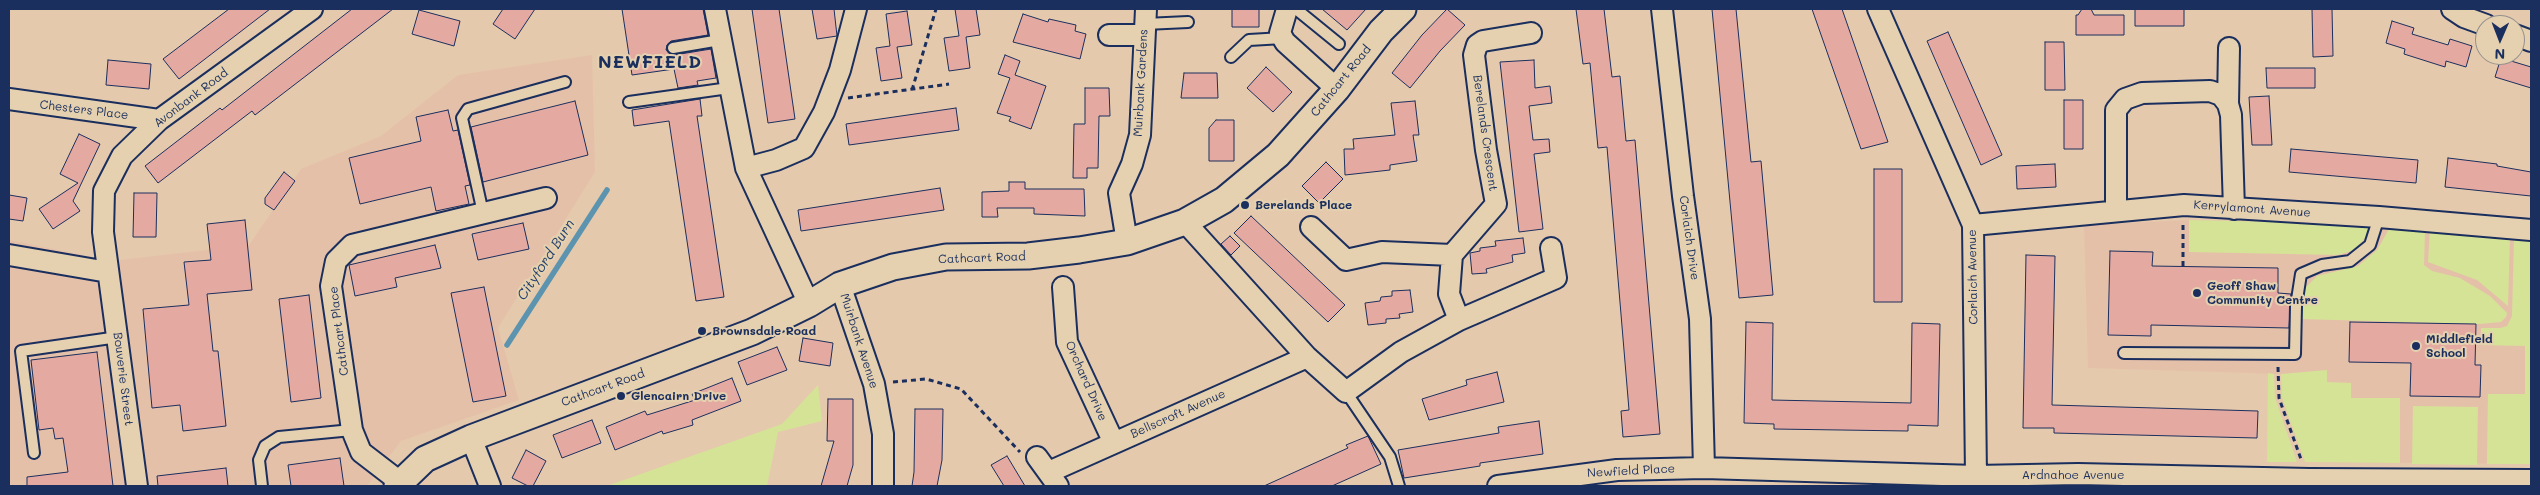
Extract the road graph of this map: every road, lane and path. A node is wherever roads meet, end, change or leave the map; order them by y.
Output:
1 (312, 9) edge
2 (715, 9) edge
3 (856, 9) edge
4 (936, 9) edge
5 (1287, 9) edge
6 (1296, 9) edge
7 (1403, 9) edge
8 (1662, 9) edge
9 (1878, 9) edge
10 (2452, 9) edge
11 (2475, 21) edge
12 (1145, 22) edge
13 (1188, 22) dead end
14 (1531, 33) dead end
15 (1109, 35) dead end
16 (1283, 38) junction
17 (720, 40) junction
18 (1339, 44) dead end
19 (673, 48) dead end
20 (2229, 48) dead end
21 (1232, 57) dead end
22 (565, 82) dead end
23 (949, 84) dead end
24 (729, 88) junction
25 (1337, 89) junction
26 (912, 90) junction
27 (9, 99) edge
28 (629, 102) dead end
29 (2228, 104) junction
30 (843, 106) dead end
31 (159, 120) junction
32 (746, 168) junction
33 (546, 198) dead end
34 (2184, 205) junction
35 (2234, 209) junction
36 (2116, 211) junction
37 (483, 213) junction
38 (2379, 216) junction
39 (1185, 222) junction
40 (1973, 225) junction
41 (1311, 227) dead end
42 (2531, 230) edge
43 (1127, 242) junction
44 (1551, 248) dead end
45 (1452, 254) junction
46 (9, 255) edge
47 (2183, 266) dead end
48 (108, 272) junction
49 (840, 285) junction
50 (1063, 287) dead end
51 (809, 304) junction
52 (1459, 320) junction
53 (118, 337) junction
54 (2124, 353) dead end
55 (2278, 354) junction
56 (1307, 357) junction
57 (874, 384) junction
58 (1346, 392) junction
59 (352, 430) junction
60 (471, 438) junction
61 (1114, 443) junction
62 (34, 454) dead end
63 (1704, 468) junction
64 (1048, 472) edge
65 (1976, 476) junction
66 (2309, 479) junction
67 (2078, 480) edge
68 (2531, 480) edge
69 (398, 484) edge
70 (137, 486) edge
71 (262, 486) edge
72 (490, 486) edge
73 (883, 486) edge
74 (1399, 486) edge
75 (1498, 486) edge

1 - 31 street, Avonbank Road
2 - 17 street
3 - 32 street
4 - 26 path
5 - 16 street
6 - 18 lane
7 - 25 street, Cathcart Road
8 - 63 street, Corlaich Drive
9 - 40 street, Corlaich Avenue
10 - 11 street
12 - 13 lane
12 - 15 street
12 - 43 street, Muirbank Gardens
14 - 45 street, Berelands Crescent
16 - 21 lane
16 - 25 street
17 - 19 lane
17 - 24 street
20 - 29 street
22 - 37 lane
23 - 26 path
24 - 28 lane
24 - 32 street
25 - 39 street, Cathcart Road
26 - 30 path
27 - 31 street, Chesters Place
29 - 35 street
29 - 36 street
31 - 48 street, Avonbank Road
32 - 51 street
33 - 37 street, Cathcart Place
34 - 35 street, Kerrylamont Avenue
34 - 36 street, Kerrylamont Avenue
34 - 47 path
35 - 38 street, Kerrylamont Avenue
36 - 40 street, Kerrylamont Avenue
37 - 59 street, Cathcart Place
38 - 42 street, Kerrylamont Avenue
38 - 55 lane
39 - 43 street, Cathcart Road
39 - 56 street
40 - 65 street, Corlaich Avenue
41 - 45 street
43 - 49 street, Cathcart Road
44 - 52 street
45 - 52 street
46 - 48 street
48 - 53 street, Bouverie Street
49 - 51 street, Cathcart Road
49 - 57 street, Muirbank Avenue
50 - 61 street, Orchard Drive
51 - 60 street, Cathcart Road
52 - 58 street
53 - 62 lane
53 - 70 street, Bouverie Street
54 - 55 lane
55 - 66 path
56 - 58 street
56 - 61 street, Bellscroft Avenue
57 - 64 path
57 - 73 street, Muirbank Avenue
58 - 74 lane
59 - 69 street, Cathcart Place
59 - 71 lane
60 - 69 street, Cathcart Road
60 - 72 street
61 - 64 street, Bellscroft Avenue
63 - 65 street, Ardnahoe Avenue
63 - 75 street, Newfield Place
65 - 67 street, Ardnahoe Avenue
66 - 67 street, Ardnahoe Avenue
66 - 68 street, Ardnahoe Avenue

